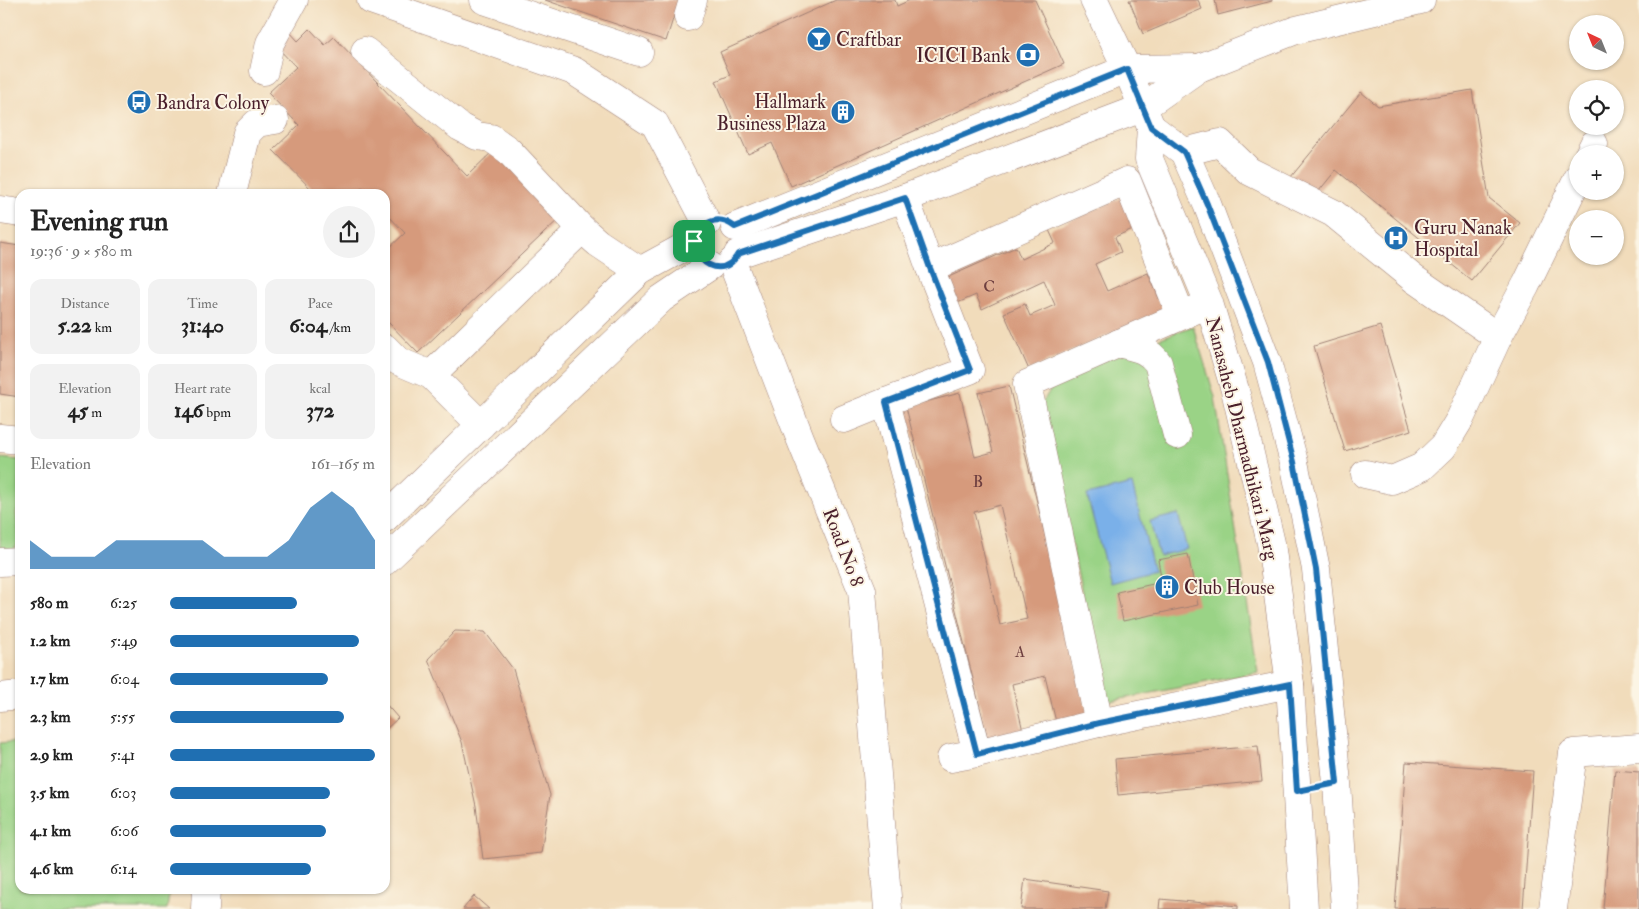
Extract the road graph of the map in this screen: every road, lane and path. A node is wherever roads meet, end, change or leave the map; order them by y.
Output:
1 (294, 0) edge
2 (371, 0) edge
3 (484, 0) edge
4 (1094, 0) edge
5 (1421, 0) edge
6 (365, 51) dead end
7 (639, 52) dead end
8 (1199, 68) junction
9 (1127, 69) junction
10 (264, 71) dead end
11 (1146, 118) junction
12 (275, 120) dead end
13 (1184, 152) junction
14 (233, 189) edge
15 (1569, 197) edge
16 (905, 198) junction
17 (0, 210) edge
18 (15, 213) edge
19 (735, 227) junction
20 (582, 229) junction
21 (701, 232) junction
22 (727, 261) junction
23 (930, 268) junction
24 (640, 271) junction
25 (1210, 303) junction
26 (1181, 315) junction
27 (575, 335) junction
28 (1498, 337) junction
29 (1119, 343) junction
30 (1263, 350) junction
31 (390, 353) edge
32 (598, 358) junction
33 (1226, 362) junction
34 (431, 375) junction
35 (886, 402) junction
36 (844, 419) dead end
37 (481, 425) junction
38 (1177, 435) dead end
39 (0, 438) edge
40 (15, 440) edge
41 (1365, 474) dead end
42 (394, 509) edge
43 (424, 524) junction
44 (390, 556) edge
45 (15, 561) edge
46 (0, 562) edge
47 (1290, 684) junction
48 (1169, 695) dead end
49 (15, 696) edge
50 (0, 697) edge
51 (1098, 716) junction
52 (1639, 748) edge
53 (977, 754) junction
54 (951, 758) dead end
55 (1337, 783) junction
56 (1297, 791) junction
57 (206, 894) edge
58 (204, 909) edge
59 (888, 909) edge
60 (1304, 909) edge
61 (1345, 909) edge
62 (1553, 909) edge

1 - 10 street
2 - 21 street
3 - 7 street
4 - 9 street
5 - 8 street
6 - 20 street
8 - 9 street
8 - 11 street
9 - 11 street
9 - 19 street
11 - 13 street, Nanasaheb Dharmadhikari Marg
11 - 16 street
11 - 25 street, Nanasaheb Dharmadhikari Marg
12 - 14 street
13 - 28 street
13 - 30 street, Nanasaheb Dharmadhikari Marg
15 - 28 street
16 - 22 street
16 - 23 street
17 - 18 street
19 - 21 street
19 - 22 street
20 - 24 street
20 - 34 street
21 - 22 street
21 - 24 street
22 - 32 street
22 - 59 street, Road No 8
23 - 26 street
23 - 35 street
24 - 27 street
25 - 26 street
25 - 33 street, Nanasaheb Dharmadhikari Marg
26 - 29 street
27 - 32 street
27 - 37 street
28 - 41 street
29 - 38 street
29 - 51 street
30 - 33 street
30 - 55 street, Nanasaheb Dharmadhikari Marg
31 - 34 street
32 - 43 street
33 - 47 street, Nanasaheb Dharmadhikari Marg
34 - 37 street
35 - 36 street
35 - 53 street
37 - 42 street
39 - 40 street
42 - 43 street
43 - 44 street
45 - 46 street
47 - 51 street
47 - 56 street, Nanasaheb Dharmadhikari Marg
48 - 51 street
49 - 50 street
51 - 53 street
52 - 62 street
53 - 54 street
55 - 56 street
55 - 61 street, Nanasaheb Dharmadhikari Marg
56 - 60 street, Nanasaheb Dharmadhikari Marg
57 - 58 street

